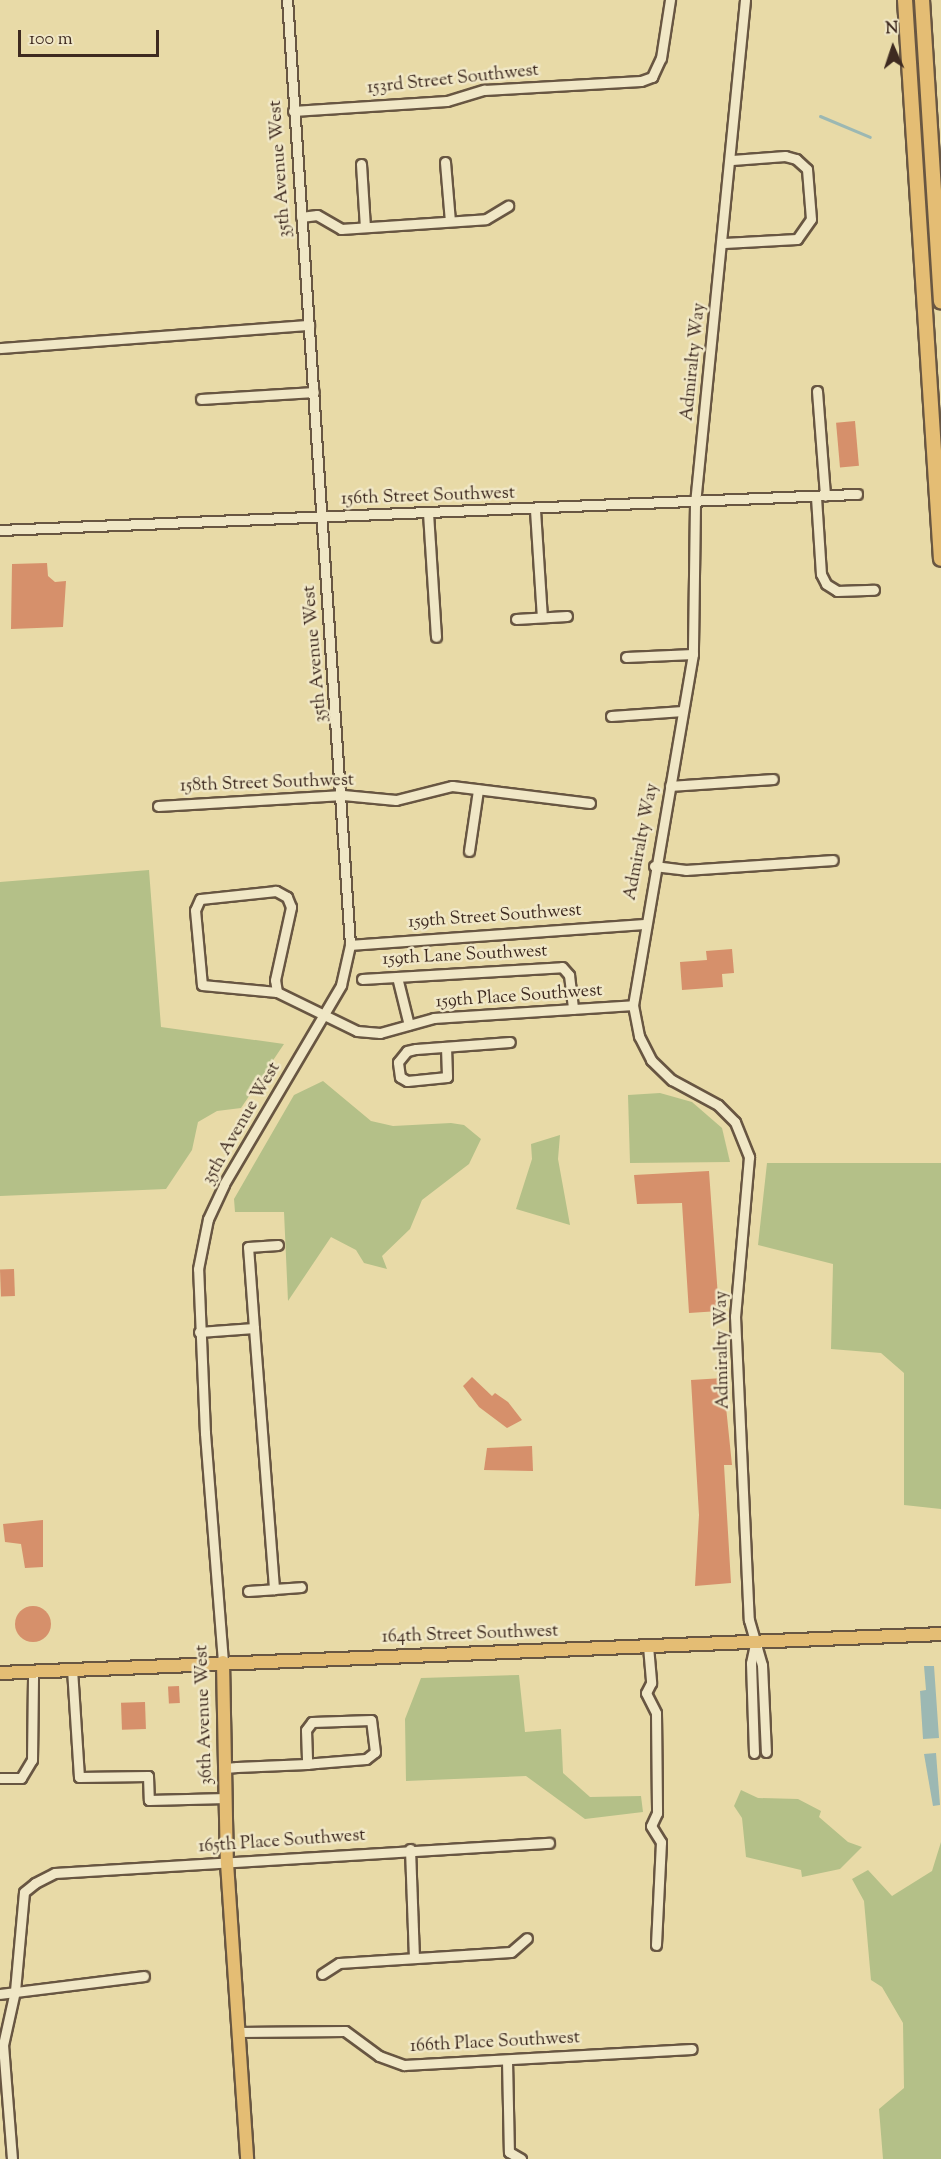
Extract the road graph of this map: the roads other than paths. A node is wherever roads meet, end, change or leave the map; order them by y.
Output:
1 (287, 0) edge
2 (670, 0) edge
3 (745, 0) edge
4 (905, 0) edge
5 (922, 0) edge
6 (293, 111) junction
7 (732, 160) junction
8 (445, 162) dead end
9 (361, 164) dead end
10 (508, 206) dead end
11 (301, 217) junction
12 (450, 221) junction
13 (365, 227) junction
14 (724, 243) junction
15 (941, 301) edge
16 (309, 325) junction
17 (0, 348) edge
18 (818, 391) dead end
19 (314, 392) junction
20 (201, 399) dead end
21 (857, 494) dead end
22 (820, 497) junction
23 (695, 504) junction
24 (535, 510) junction
25 (428, 513) junction
26 (321, 517) junction
27 (0, 530) edge
28 (941, 560) edge
29 (874, 590) dead end
30 (567, 616) dead end
31 (542, 617) junction
32 (516, 619) dead end
33 (436, 637) dead end
34 (693, 654) junction
35 (626, 657) dead end
36 (683, 711) junction
37 (611, 716) dead end
38 (773, 779) dead end
39 (670, 786) junction
40 (478, 789) junction
41 (344, 795) junction
42 (590, 803) dead end
43 (158, 806) dead end
44 (469, 851) dead end
45 (833, 860) dead end
46 (654, 866) junction
47 (644, 924) junction
48 (350, 945) junction
49 (397, 977) junction
50 (362, 979) dead end
51 (277, 992) junction
52 (633, 1005) junction
53 (573, 1009) junction
54 (325, 1014) junction
55 (409, 1025) junction
56 (510, 1042) dead end
57 (446, 1047) junction
58 (278, 1245) dead end
59 (198, 1269) joint
60 (254, 1328) junction
61 (199, 1332) junction
62 (301, 1587) dead end
63 (274, 1589) junction
64 (248, 1591) dead end
65 (941, 1634) edge
66 (755, 1642) junction
67 (648, 1646) junction
68 (223, 1662) junction
69 (72, 1670) junction
70 (33, 1672) junction
71 (0, 1673) edge
72 (766, 1752) dead end
73 (754, 1753) dead end
74 (307, 1764) junction
75 (225, 1768) junction
76 (0, 1778) edge
77 (226, 1798) junction
78 (549, 1843) dead end
79 (410, 1849) junction
80 (227, 1863) junction
81 (527, 1938) dead end
82 (656, 1945) dead end
83 (414, 1958) junction
84 (322, 1974) dead end
85 (144, 1976) dead end
86 (15, 1991) junction
87 (0, 1994) edge
88 (238, 2032) junction
89 (692, 2049) dead end
90 (507, 2060) junction
91 (12, 2159) edge
92 (247, 2159) edge
93 (521, 2159) edge

1 - 6 street, 35th Avenue West
2 - 6 street, 153rd Street Southwest
3 - 7 street, Admiralty Way
4 - 28 highway
5 - 15 highway
6 - 11 street, 35th Avenue West
7 - 14 street, Admiralty Way
7 - 14 street
8 - 12 street
9 - 13 street
10 - 12 street
11 - 13 street
11 - 16 street, 35th Avenue West
12 - 13 street
14 - 23 street, Admiralty Way
16 - 17 street
16 - 19 street, 35th Avenue West
18 - 22 street
19 - 20 street
19 - 26 street, 35th Avenue West
21 - 22 street, 156th Street Southwest
22 - 23 street, 156th Street Southwest
22 - 29 street
23 - 24 street, 156th Street Southwest
23 - 34 street, Admiralty Way
24 - 25 street, 156th Street Southwest
24 - 31 street
25 - 26 street, 156th Street Southwest
25 - 33 street
26 - 27 street, 156th Street Southwest
26 - 41 street, 35th Avenue West
30 - 31 street
31 - 32 street
34 - 35 street
34 - 36 street, Admiralty Way
36 - 37 street
36 - 39 street, Admiralty Way
38 - 39 street
39 - 46 street, Admiralty Way
40 - 41 street, 158th Street Southwest
40 - 42 street, 158th Street Southwest
40 - 44 street
41 - 43 street, 158th Street Southwest
41 - 48 street, 35th Avenue West
45 - 46 street
46 - 47 street, Admiralty Way
47 - 48 street, 159th Street Southwest
47 - 52 street, Admiralty Way
48 - 54 street, 35th Avenue West
49 - 50 street, 159th Lane Southwest
49 - 53 street, 159th Lane Southwest
49 - 55 street
51 - 51 street, 159th Place Southwest
51 - 54 street, 159th Place Southwest
52 - 53 street, 159th Place Southwest
52 - 66 street, Admiralty Way
53 - 55 street, 159th Place Southwest
54 - 55 street, 159th Place Southwest
54 - 59 street, 35th Avenue West
56 - 57 street
57 - 57 street
58 - 60 street
59 - 61 street, 36th Avenue West
60 - 61 street
60 - 63 street
61 - 68 street, 36th Avenue West
62 - 63 street
63 - 64 street
65 - 66 main road, 164th Street Southwest
66 - 67 main road, 164th Street Southwest
66 - 72 street, Admiralty Way
66 - 73 street
67 - 68 main road, 164th Street Southwest
67 - 82 street
68 - 69 main road, 164th Street Southwest
68 - 75 main road, 36th Avenue West
69 - 70 main road, 164th Street Southwest
69 - 77 street
70 - 71 main road, 164th Street Southwest
70 - 76 street
74 - 74 street
74 - 75 street
75 - 77 main road, 36th Avenue West
77 - 80 main road, 36th Avenue West
78 - 79 street, 165th Place Southwest
79 - 80 street, 165th Place Southwest
79 - 83 street
80 - 86 street, 165th Place Southwest
80 - 88 main road, 36th Avenue West
81 - 83 street
83 - 84 street
85 - 86 street
86 - 87 street
86 - 91 street
88 - 90 street, 166th Place Southwest
88 - 92 main road, 36th Avenue West
89 - 90 street, 166th Place Southwest
90 - 93 street

